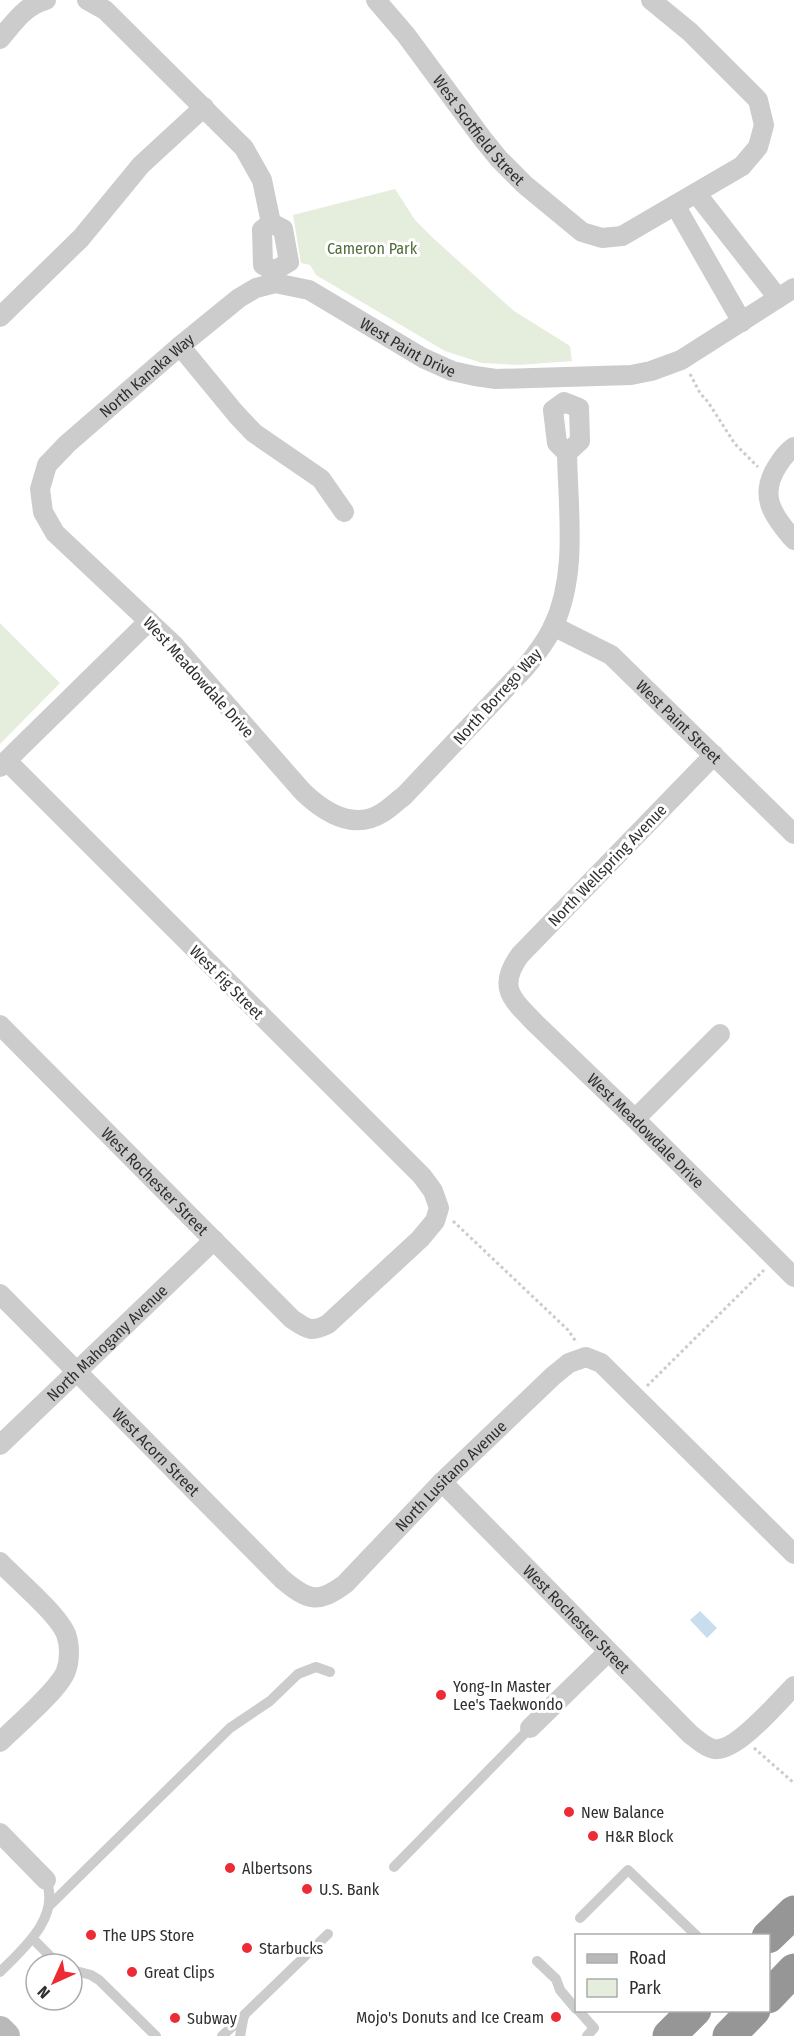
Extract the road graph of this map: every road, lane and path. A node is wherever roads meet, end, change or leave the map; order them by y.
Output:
1 (46, 0) edge
2 (87, 0) edge
3 (376, 0) edge
4 (651, 0) edge
5 (0, 39) edge
6 (204, 106) junction
7 (696, 193) junction
8 (675, 205) junction
9 (275, 277) junction
10 (786, 293) edge
11 (0, 317) edge
12 (742, 322) junction
13 (180, 346) junction
14 (681, 360) junction
15 (563, 377) junction
16 (794, 447) edge
17 (770, 477) junction
18 (40, 489) joint
19 (344, 512) dead end
20 (794, 540) edge
21 (149, 621) junction
22 (553, 626) junction
23 (714, 754) junction
24 (2, 761) edge
25 (354, 820) joint
26 (794, 834) edge
27 (507, 980) joint
28 (0, 1025) edge
29 (720, 1034) dead end
30 (635, 1119) junction
31 (439, 1208) junction
32 (214, 1240) junction
33 (786, 1264) edge
34 (0, 1294) edge
35 (586, 1357) junction
36 (77, 1372) junction
37 (636, 1398) junction
38 (0, 1445) edge
39 (442, 1482) junction
40 (794, 1554) edge
41 (0, 1562) edge
42 (319, 1599) joint
43 (608, 1652) junction
44 (330, 1672) dead end
45 (794, 1686) edge
46 (530, 1728) joint
47 (741, 1738) junction
48 (0, 1742) edge
49 (794, 1783) edge
50 (0, 1833) edge
51 (394, 1867) dead end
52 (46, 1880) joint
53 (49, 1906) junction
54 (794, 1912) edge
55 (580, 1918) dead end
56 (328, 1934) dead end
57 (696, 1934) edge
58 (770, 1935) edge
59 (33, 1939) junction
60 (46, 1952) edge
61 (537, 1961) dead end
62 (794, 1970) edge
63 (0, 1972) edge
64 (84, 1973) edge
65 (770, 1994) edge
66 (575, 2008) edge
67 (579, 2012) edge
68 (693, 2012) edge
69 (752, 2012) edge
70 (244, 2015) junction
71 (0, 2030) edge
72 (6, 2036) edge
73 (156, 2036) edge
74 (222, 2036) edge
75 (240, 2036) edge
76 (587, 2036) edge
77 (669, 2036) edge
78 (729, 2036) edge

1 - 5 street
2 - 6 street
3 - 8 street, West Scotfield Street
4 - 7 street
6 - 9 street
6 - 11 street
7 - 8 street
7 - 10 street
8 - 12 street
9 - 13 street, North Kanaka Way
9 - 15 street, West Paint Drive
10 - 12 street, West Paint Drive
12 - 14 street, West Paint Drive
13 - 18 street, North Kanaka Way
13 - 19 street
14 - 15 street, West Paint Drive
14 - 17 path
15 - 22 street, North Borrego Way
16 - 17 street
17 - 20 street
18 - 21 street, West Meadowdale Drive
21 - 24 street
21 - 25 street, West Meadowdale Drive
22 - 23 street, West Paint Street
22 - 25 street, North Borrego Way
23 - 26 street, West Paint Street
23 - 27 street, North Wellspring Avenue
24 - 31 street, West Fig Street
27 - 30 street, West Meadowdale Drive
28 - 32 street, West Rochester Street
29 - 30 street
30 - 33 street, West Meadowdale Drive
31 - 32 street, West Rochester Street
31 - 35 path
32 - 36 street, North Mahogany Avenue
33 - 37 path
34 - 36 street, West Acorn Street
35 - 37 street
35 - 39 street, North Lusitano Avenue
36 - 38 street, North Mahogany Avenue
36 - 42 street, West Acorn Street
37 - 40 street
39 - 42 street, North Lusitano Avenue
39 - 43 street, West Rochester Street
41 - 48 street
43 - 46 street
43 - 47 street, West Rochester Street
44 - 53 lane
45 - 47 street
46 - 51 lane
47 - 49 path
50 - 52 street
52 - 53 lane
53 - 59 lane
54 - 58 highway
55 - 57 lane
56 - 70 lane
59 - 60 lane
59 - 63 lane
61 - 66 lane
62 - 65 highway
64 - 73 lane
67 - 76 lane
68 - 77 highway
69 - 78 highway
70 - 74 lane
70 - 75 lane
71 - 72 main road

